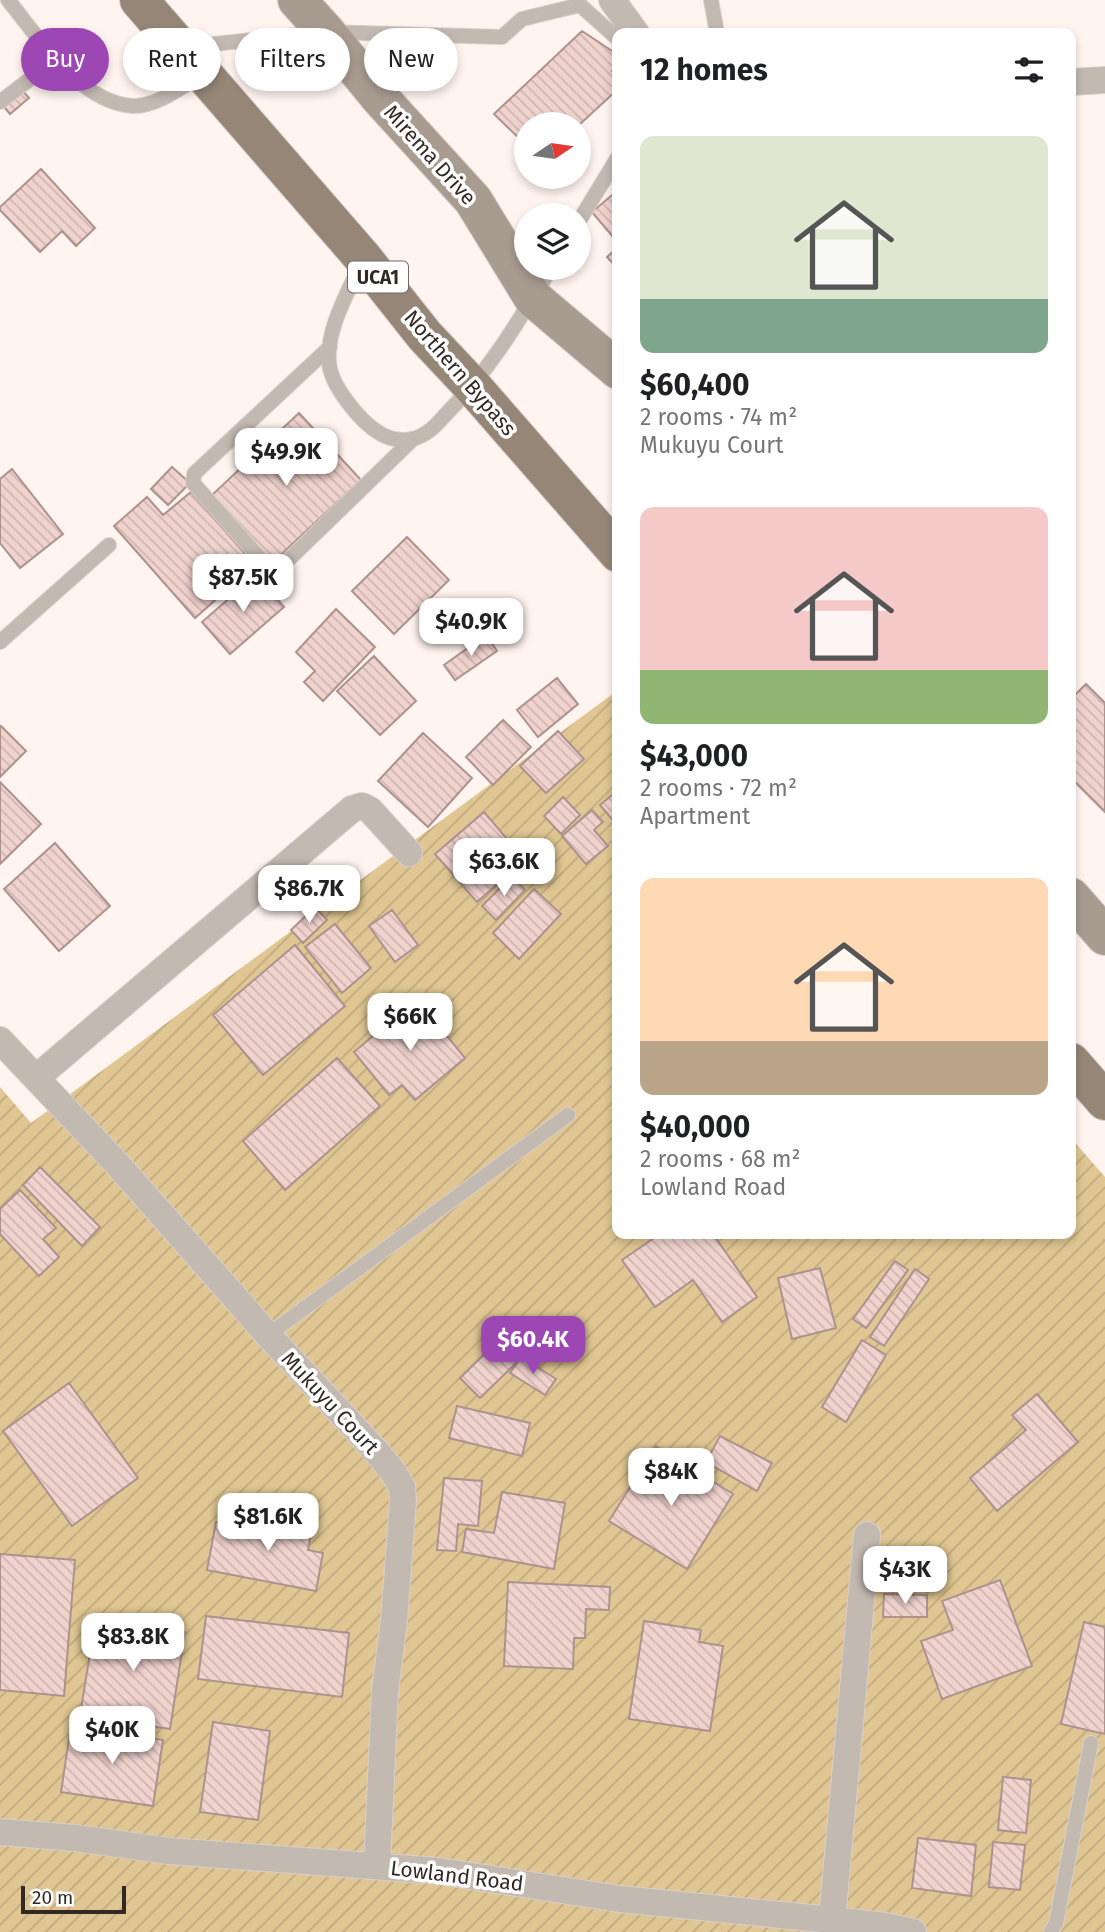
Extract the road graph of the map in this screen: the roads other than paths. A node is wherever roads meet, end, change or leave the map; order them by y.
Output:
1 (8, 0) edge
2 (139, 0) edge
3 (297, 0) edge
4 (612, 0) edge
5 (711, 0) edge
6 (31, 28) edge
7 (163, 28) edge
8 (322, 28) edge
9 (632, 28) edge
10 (716, 28) edge
11 (350, 33) edge
12 (612, 34) edge
13 (350, 61) edge
14 (1105, 80) edge
15 (1076, 82) edge
16 (21, 86) edge
17 (93, 91) edge
18 (170, 91) edge
19 (218, 91) edge
20 (0, 102) edge
21 (612, 167) edge
22 (590, 203) edge
23 (363, 258) junction
24 (542, 283) edge
25 (330, 347) junction
26 (612, 363) edge
27 (473, 387) junction
28 (413, 439) junction
29 (109, 545) dead end
30 (612, 546) edge
31 (0, 642) edge
32 (409, 853) dead end
33 (1076, 903) edge
34 (1105, 936) edge
35 (0, 1040) edge
36 (1076, 1068) edge
37 (36, 1078) junction
38 (1105, 1101) edge
39 (568, 1115) dead end
40 (268, 1335) junction
41 (867, 1535) dead end
42 (1091, 1743) dead end
43 (0, 1832) edge
44 (377, 1865) junction
45 (832, 1920) junction
46 (913, 1932) edge
47 (1051, 1932) edge

1 - 6 lane
2 - 7 main road, Northern Bypass / UCA1
3 - 8 street, Mirema Drive
4 - 9 street
5 - 10 lane
11 - 12 lane
13 - 24 street, Mirema Drive
14 - 15 street
16 - 20 lane
17 - 18 lane
19 - 23 main road, Northern Bypass / UCA1
21 - 22 lane
23 - 25 lane
23 - 27 main road, Northern Bypass / UCA1
24 - 26 street, Mirema Drive
24 - 27 lane
25 - 28 lane
25 - 28 lane
27 - 28 lane
27 - 30 main road, Northern Bypass / UCA1
29 - 31 lane
32 - 37 street
33 - 34 street
35 - 37 street, Mukuyu Court
36 - 38 main road
37 - 40 street, Mukuyu Court
39 - 40 lane
40 - 44 street, Mukuyu Court
41 - 45 street
42 - 47 lane
43 - 44 street, Lowland Road
44 - 45 street, Lowland Road
45 - 46 street, Lowland Road

